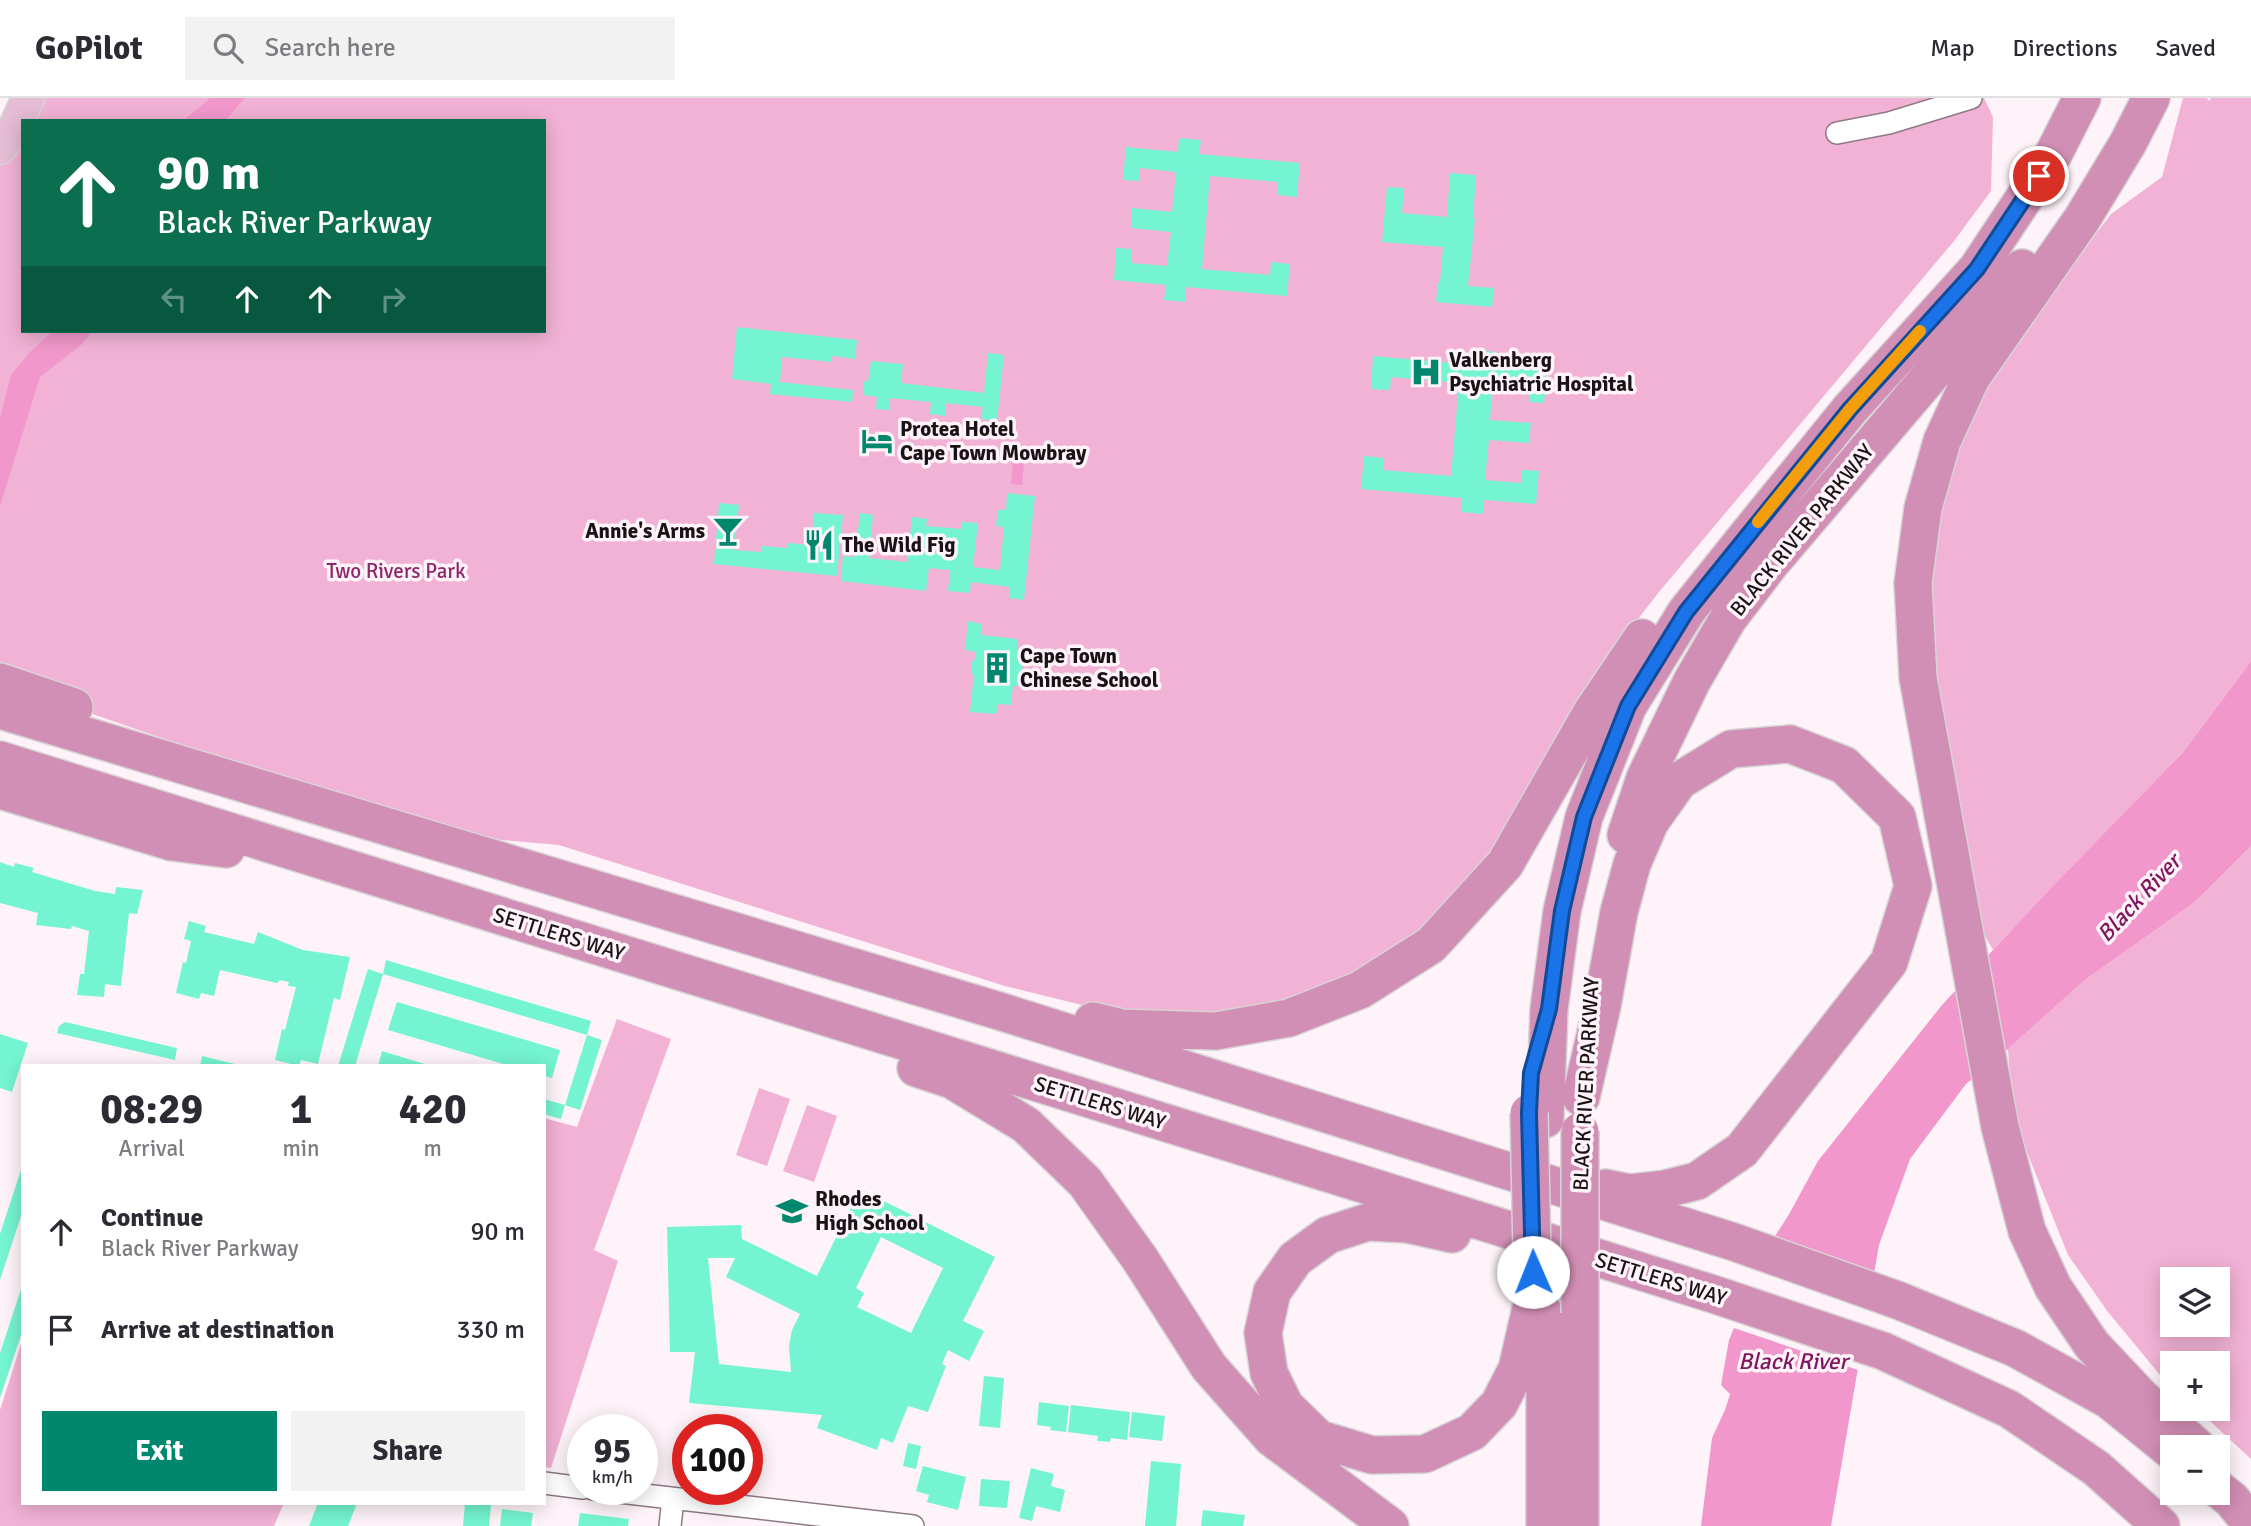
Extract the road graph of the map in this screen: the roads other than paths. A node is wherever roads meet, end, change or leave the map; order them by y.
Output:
1 (1970, 98) edge
2 (2082, 98) edge
3 (2134, 98) edge
4 (2151, 98) edge
5 (28, 99) edge
6 (0, 116) edge
7 (1837, 133) dead end
8 (0, 148) edge
9 (1850, 409) junction
10 (0, 682) edge
11 (0, 710) edge
12 (0, 760) edge
13 (0, 790) edge
14 (399, 831) junction
15 (331, 863) junction
16 (740, 990) junction
17 (999, 1012) junction
18 (1580, 1114) junction
19 (1498, 1168) junction
20 (1526, 1237) junction
21 (1539, 1301) junction
22 (2184, 1435) edge
23 (2160, 1441) edge
24 (546, 1483) edge
25 (567, 1486) edge
26 (672, 1505) edge
27 (726, 1505) edge
28 (670, 1526) edge
29 (913, 1526) edge
30 (1390, 1526) edge
31 (1545, 1526) edge
32 (1580, 1526) edge
33 (2161, 1526) edge

1 - 7 street
2 - 9 highway, BLACK RIVER PARKWAY
3 - 18 highway, BLACK RIVER PARKWAY
4 - 22 highway
5 - 6 main road
5 - 8 main road
9 - 17 highway
9 - 21 highway, BLACK RIVER PARKWAY
10 - 14 highway
11 - 14 highway
12 - 15 highway, SETTLERS WAY
13 - 15 highway
14 - 17 highway
15 - 16 highway, SETTLERS WAY
16 - 20 highway, SETTLERS WAY
16 - 30 highway
17 - 19 highway
18 - 19 highway
18 - 32 highway, BLACK RIVER PARKWAY, bridge
19 - 23 highway
20 - 21 highway
20 - 33 highway, SETTLERS WAY
21 - 31 highway, BLACK RIVER PARKWAY
24 - 25 street
26 - 28 street
27 - 29 street

